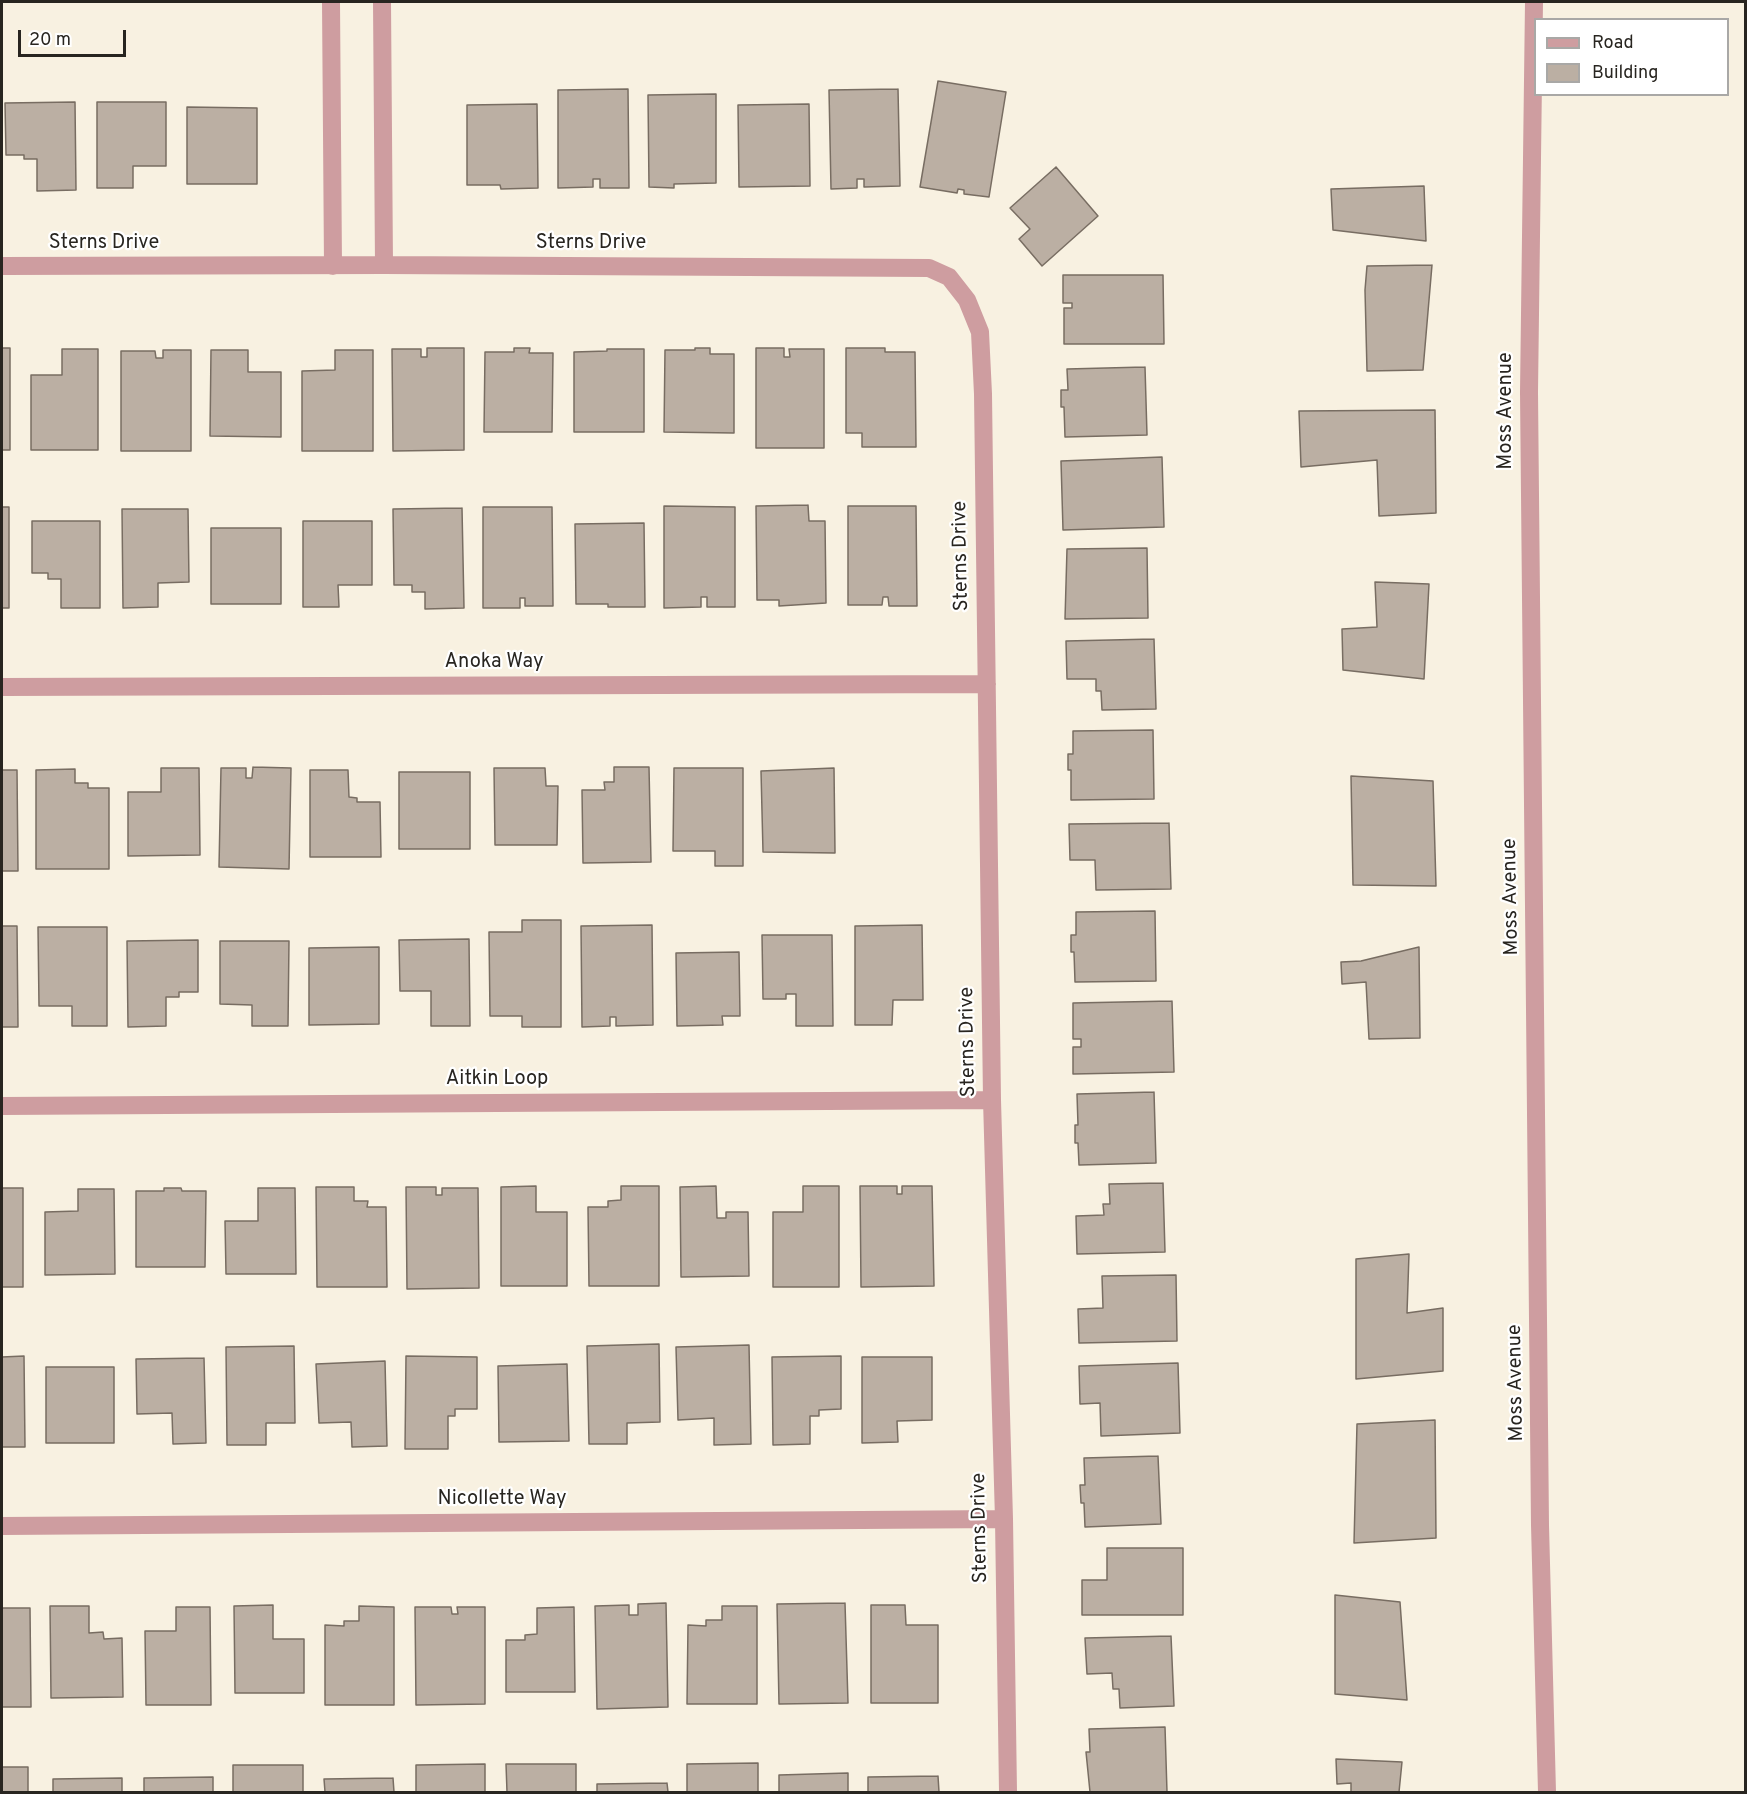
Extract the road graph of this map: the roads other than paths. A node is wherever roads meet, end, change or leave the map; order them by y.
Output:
1 (332, 2) edge
2 (382, 2) edge
3 (1534, 2) edge
4 (2, 266) edge
5 (333, 266) junction
6 (384, 266) junction
7 (987, 684) junction
8 (2, 687) edge
9 (992, 1100) junction
10 (2, 1106) edge
11 (1004, 1520) junction
12 (2, 1526) edge
13 (1008, 1792) edge
14 (1546, 1792) edge

1 - 5 street
2 - 6 street
3 - 14 street, Moss Avenue
4 - 5 street, Sterns Drive
5 - 6 street, Sterns Drive
6 - 7 street, Sterns Drive
7 - 8 street, Anoka Way
7 - 9 street, Sterns Drive
9 - 10 street, Aitkin Loop
9 - 11 street, Sterns Drive
11 - 12 street, Nicollette Way
11 - 13 street, Sterns Drive

